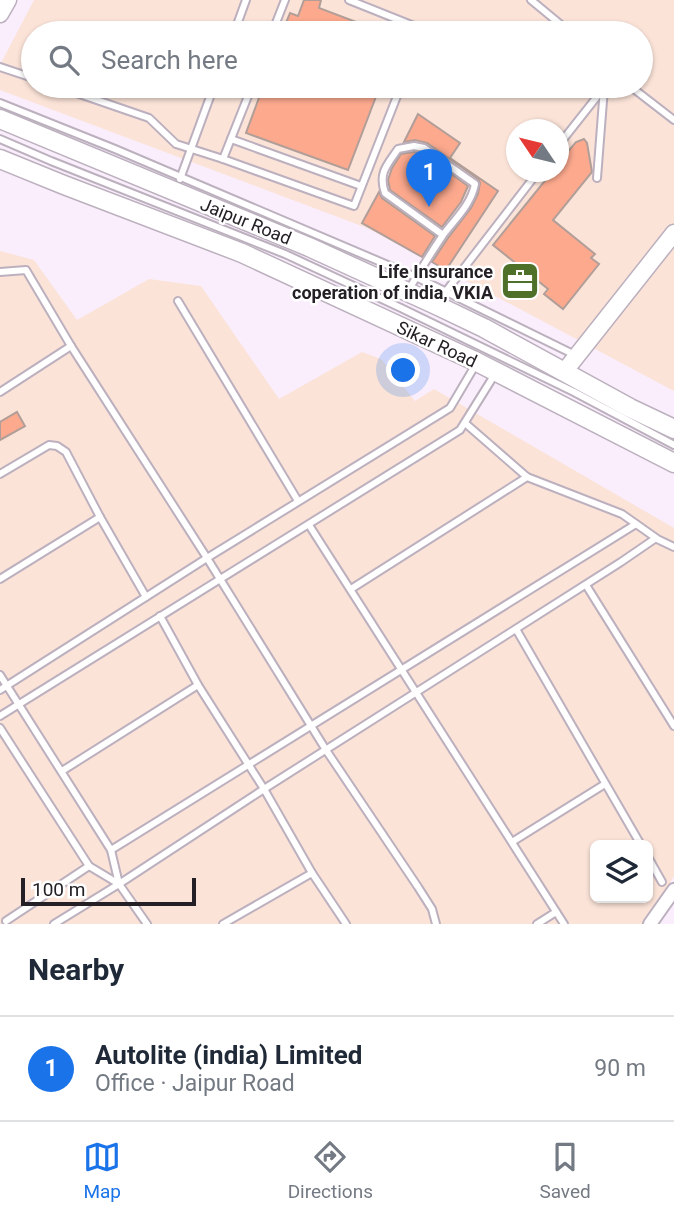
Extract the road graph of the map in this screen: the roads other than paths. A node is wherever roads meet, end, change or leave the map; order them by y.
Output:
1 (8, 0) edge
2 (247, 0) edge
3 (285, 0) edge
4 (349, 0) edge
5 (531, 0) edge
6 (0, 14) edge
7 (239, 21) edge
8 (277, 21) edge
9 (402, 21) edge
10 (556, 21) edge
11 (0, 66) edge
12 (21, 74) edge
13 (91, 98) edge
14 (209, 98) edge
15 (246, 98) edge
16 (396, 98) edge
17 (595, 98) edge
18 (603, 98) edge
19 (646, 98) edge
20 (0, 103) edge
21 (0, 119) edge
22 (674, 120) edge
23 (569, 132) edge
24 (0, 139) edge
25 (231, 139) junction
26 (190, 149) junction
27 (0, 159) edge
28 (223, 159) junction
29 (597, 178) dead end
30 (530, 182) edge
31 (177, 185) junction
32 (361, 186) junction
33 (674, 233) edge
34 (443, 234) junction
35 (0, 272) edge
36 (412, 285) junction
37 (441, 298) junction
38 (178, 301) dead end
39 (71, 346) junction
40 (577, 356) junction
41 (477, 362) junction
42 (564, 372) junction
43 (496, 373) junction
44 (0, 392) edge
45 (465, 423) junction
46 (674, 429) edge
47 (674, 445) edge
48 (674, 463) edge
49 (0, 474) edge
50 (527, 477) junction
51 (298, 501) junction
52 (100, 517) junction
53 (636, 524) junction
54 (309, 525) junction
55 (655, 538) junction
56 (674, 547) edge
57 (207, 558) junction
58 (0, 579) edge
59 (220, 579) junction
60 (586, 584) junction
61 (351, 589) junction
62 (146, 597) junction
63 (160, 616) junction
64 (516, 629) junction
65 (401, 670) junction
66 (0, 675) edge
67 (198, 685) junction
68 (3, 688) edge
69 (416, 693) junction
70 (18, 705) junction
71 (0, 716) edge
72 (310, 726) junction
73 (674, 726) edge
74 (0, 728) edge
75 (326, 750) junction
76 (249, 764) junction
77 (62, 771) junction
78 (605, 785) junction
79 (264, 789) junction
80 (638, 840) edge
81 (512, 842) junction
82 (111, 850) junction
83 (89, 866) junction
84 (653, 866) edge
85 (312, 873) junction
86 (662, 882) dead end
87 (119, 884) junction
88 (674, 890) edge
89 (556, 912) junction
90 (6, 921) dead end
91 (54, 924) edge
92 (147, 924) edge
93 (223, 924) edge
94 (346, 924) edge
95 (436, 924) edge
96 (537, 924) edge
97 (564, 924) edge
98 (650, 924) edge

1 - 6 street
2 - 7 lane
3 - 8 lane
4 - 9 lane
5 - 10 lane
11 - 12 lane
13 - 26 lane
14 - 26 lane
15 - 25 lane
16 - 32 lane
17 - 23 lane
18 - 29 lane
19 - 22 lane
20 - 31 lane
21 - 31 main road, Jaipur Road
24 - 47 lane
25 - 28 lane
25 - 32 lane
26 - 28 lane
26 - 31 lane
27 - 41 main road, Sikar Road
28 - 32 lane
30 - 37 lane
31 - 36 main road, Jaipur Road
33 - 40 street
34 - 34 lane
34 - 36 lane
35 - 39 lane
36 - 37 main road, Jaipur Road
37 - 40 lane
37 - 42 main road, Jaipur Road
38 - 51 lane
39 - 44 lane
39 - 57 lane
40 - 42 street
41 - 43 main road, Sikar Road
41 - 51 lane
42 - 46 main road, Jaipur Road
43 - 45 lane
43 - 48 main road, Sikar Road
45 - 50 lane
45 - 54 lane
49 - 52 lane
50 - 53 lane
50 - 61 lane
51 - 57 lane
52 - 58 lane
52 - 62 lane
53 - 55 lane
53 - 65 lane
54 - 59 lane
54 - 61 lane
55 - 56 lane
55 - 60 lane
57 - 59 lane
57 - 62 lane
59 - 63 lane
59 - 72 lane
60 - 64 lane
60 - 73 lane
61 - 65 lane
62 - 68 lane
63 - 67 lane
63 - 70 lane
64 - 69 lane
64 - 78 lane
65 - 69 lane
65 - 72 lane
66 - 68 lane
67 - 76 lane
67 - 77 lane
68 - 70 lane
69 - 75 lane
69 - 81 lane
70 - 71 lane
70 - 77 lane
72 - 75 lane
72 - 76 lane
74 - 83 lane
75 - 79 lane
75 - 95 lane
76 - 79 lane
76 - 82 lane
77 - 82 lane
78 - 80 lane
78 - 81 lane
79 - 85 lane
79 - 87 lane
81 - 89 lane
82 - 87 lane
83 - 87 lane
83 - 90 lane
84 - 86 lane
85 - 93 lane
85 - 94 lane
87 - 91 lane
87 - 92 lane
88 - 98 street
89 - 96 lane
89 - 97 lane

